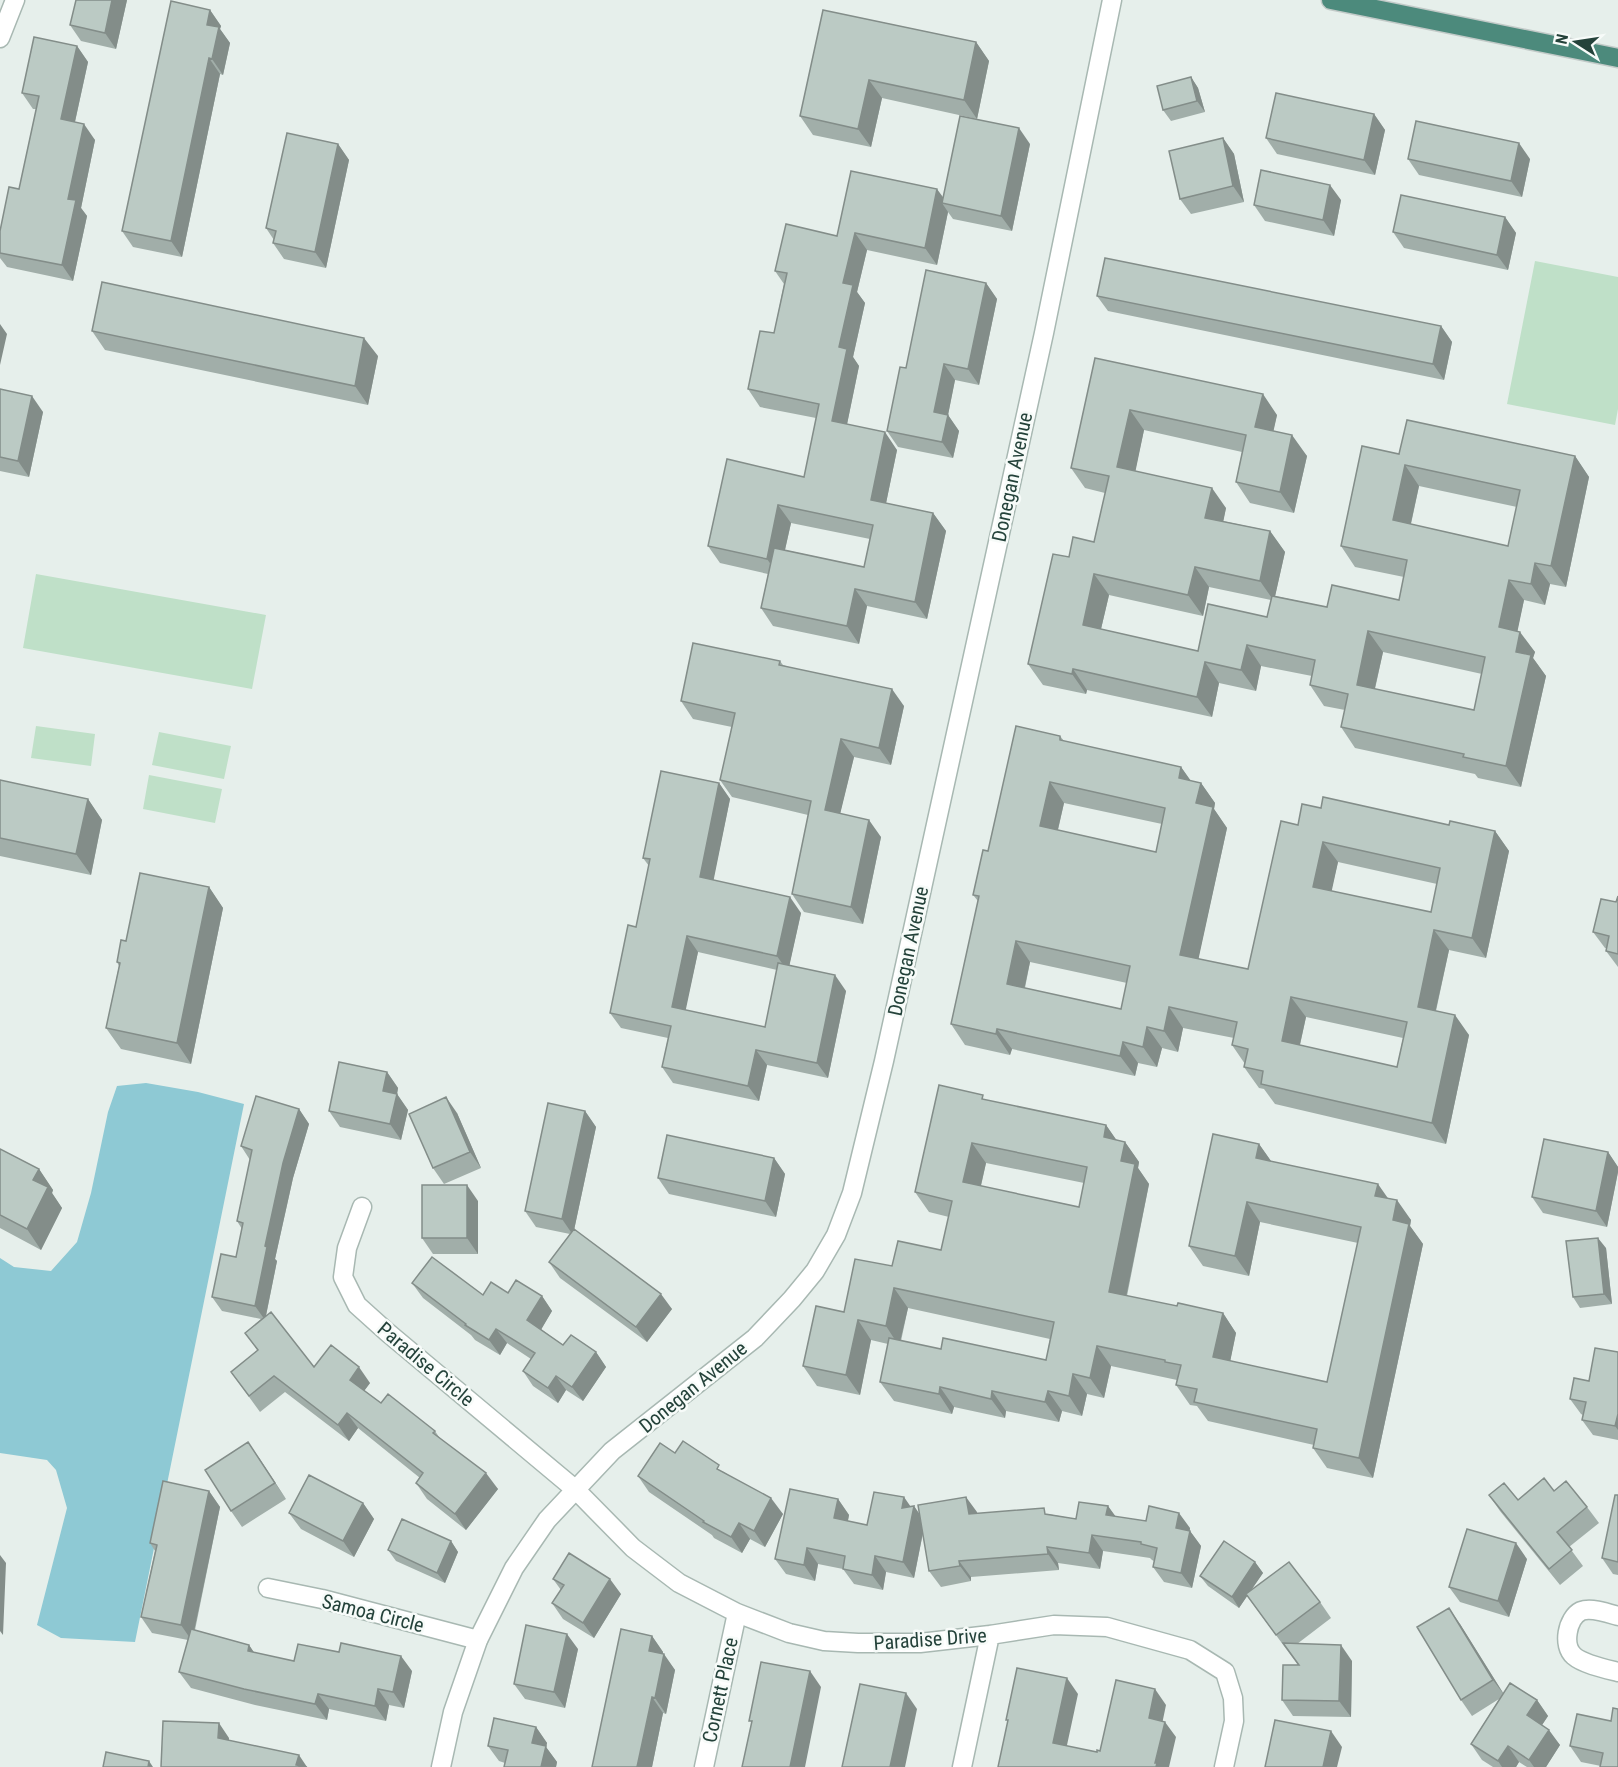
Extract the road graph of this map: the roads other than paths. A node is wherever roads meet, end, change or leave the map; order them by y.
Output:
1 (15, 0) edge
2 (1112, 0) edge
3 (1331, 0) edge
4 (0, 38) edge
5 (1618, 58) edge
6 (362, 1207) dead end
7 (576, 1490) junction
8 (268, 1588) dead end
9 (736, 1613) junction
10 (1618, 1616) edge
11 (990, 1635) junction
12 (478, 1640) junction
13 (1618, 1672) edge
14 (441, 1767) edge
15 (704, 1767) edge
16 (962, 1767) edge
17 (1224, 1767) edge

1 - 4 street
2 - 7 street, Donegan Avenue
3 - 5 highway
6 - 7 street, Paradise Circle
7 - 9 street, Paradise Drive
7 - 12 street, Donegan Avenue
8 - 12 street, Samoa Circle
9 - 11 street, Paradise Drive
9 - 15 street, Cornett Place
10 - 13 street
11 - 16 street
11 - 17 street, Paradise Drive
12 - 14 street, Donegan Avenue

